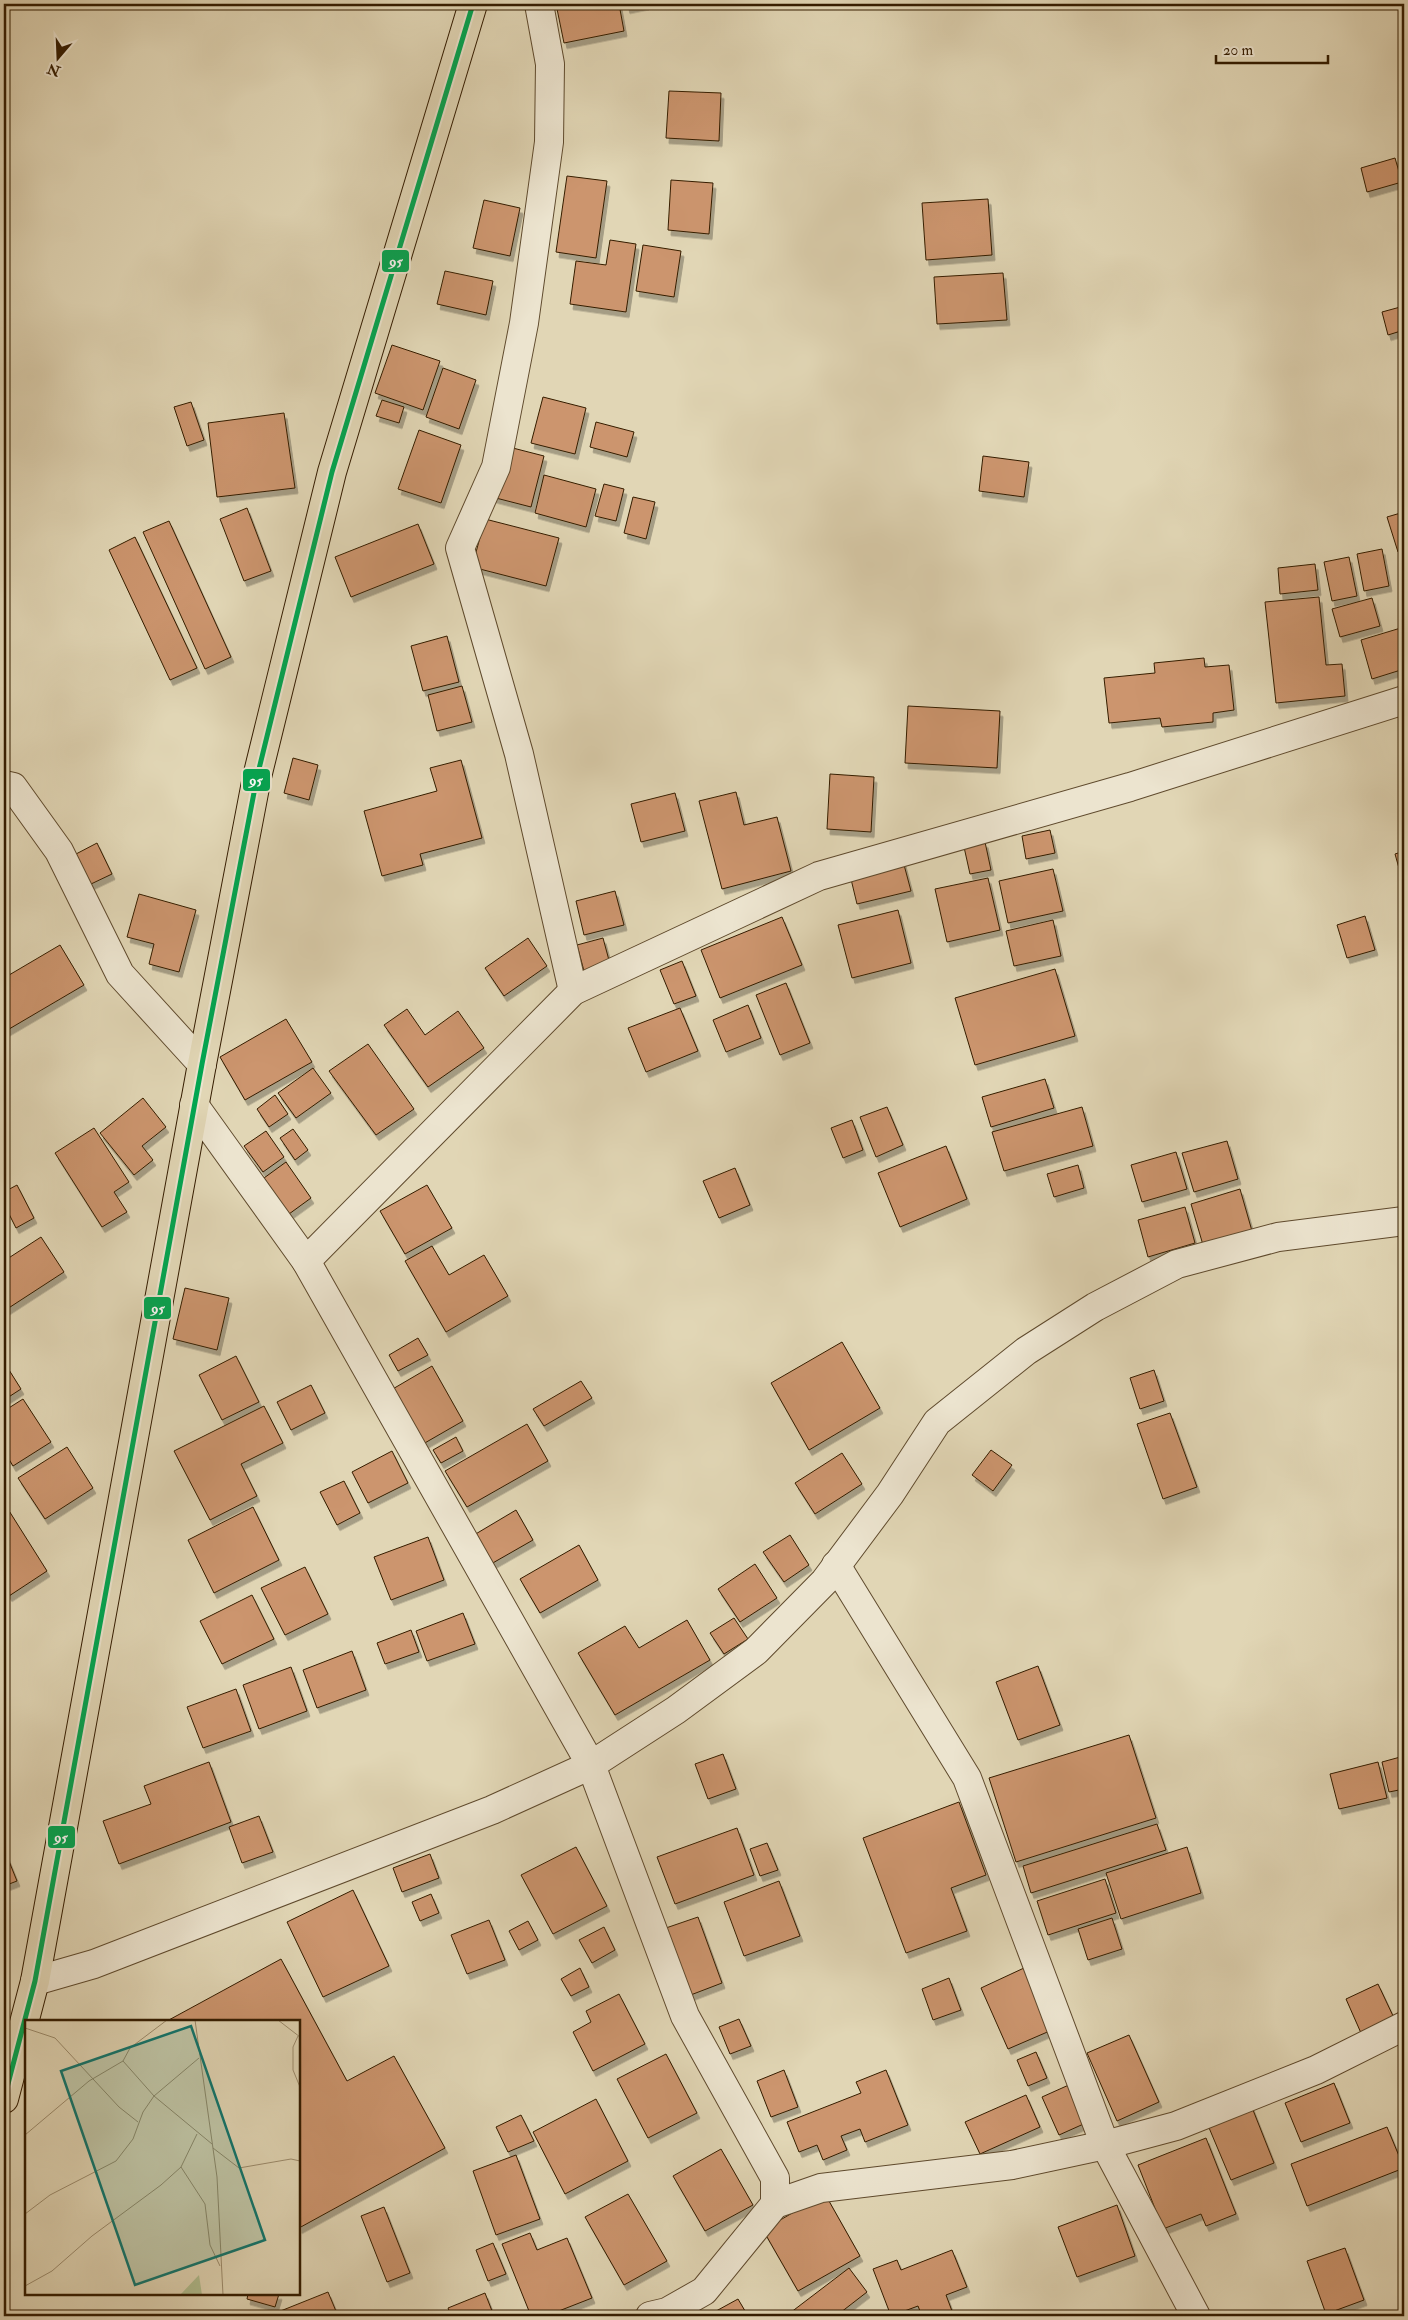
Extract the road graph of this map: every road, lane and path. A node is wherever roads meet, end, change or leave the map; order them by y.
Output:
1 (473, 4) edge
2 (539, 4) edge
3 (1404, 700) edge
4 (4, 785) edge
5 (573, 991) junction
6 (202, 1064) junction
7 (194, 1105) junction
8 (1404, 1222) edge
9 (306, 1261) junction
10 (836, 1565) junction
11 (591, 1765) junction
12 (35, 1981) junction
13 (1404, 2026) edge
14 (4, 2099) edge
15 (1105, 2145) junction
16 (774, 2204) junction
17 (650, 2316) edge
18 (1196, 2316) edge

1 - 6 main road
2 - 5 street
3 - 5 street
4 - 6 street
5 - 9 street
6 - 7 main road
7 - 9 street
7 - 12 main road
8 - 10 street
9 - 11 street
10 - 11 street
10 - 15 street
11 - 12 street
11 - 16 street
12 - 14 main road
13 - 15 street
15 - 16 street
15 - 18 street
16 - 17 street

